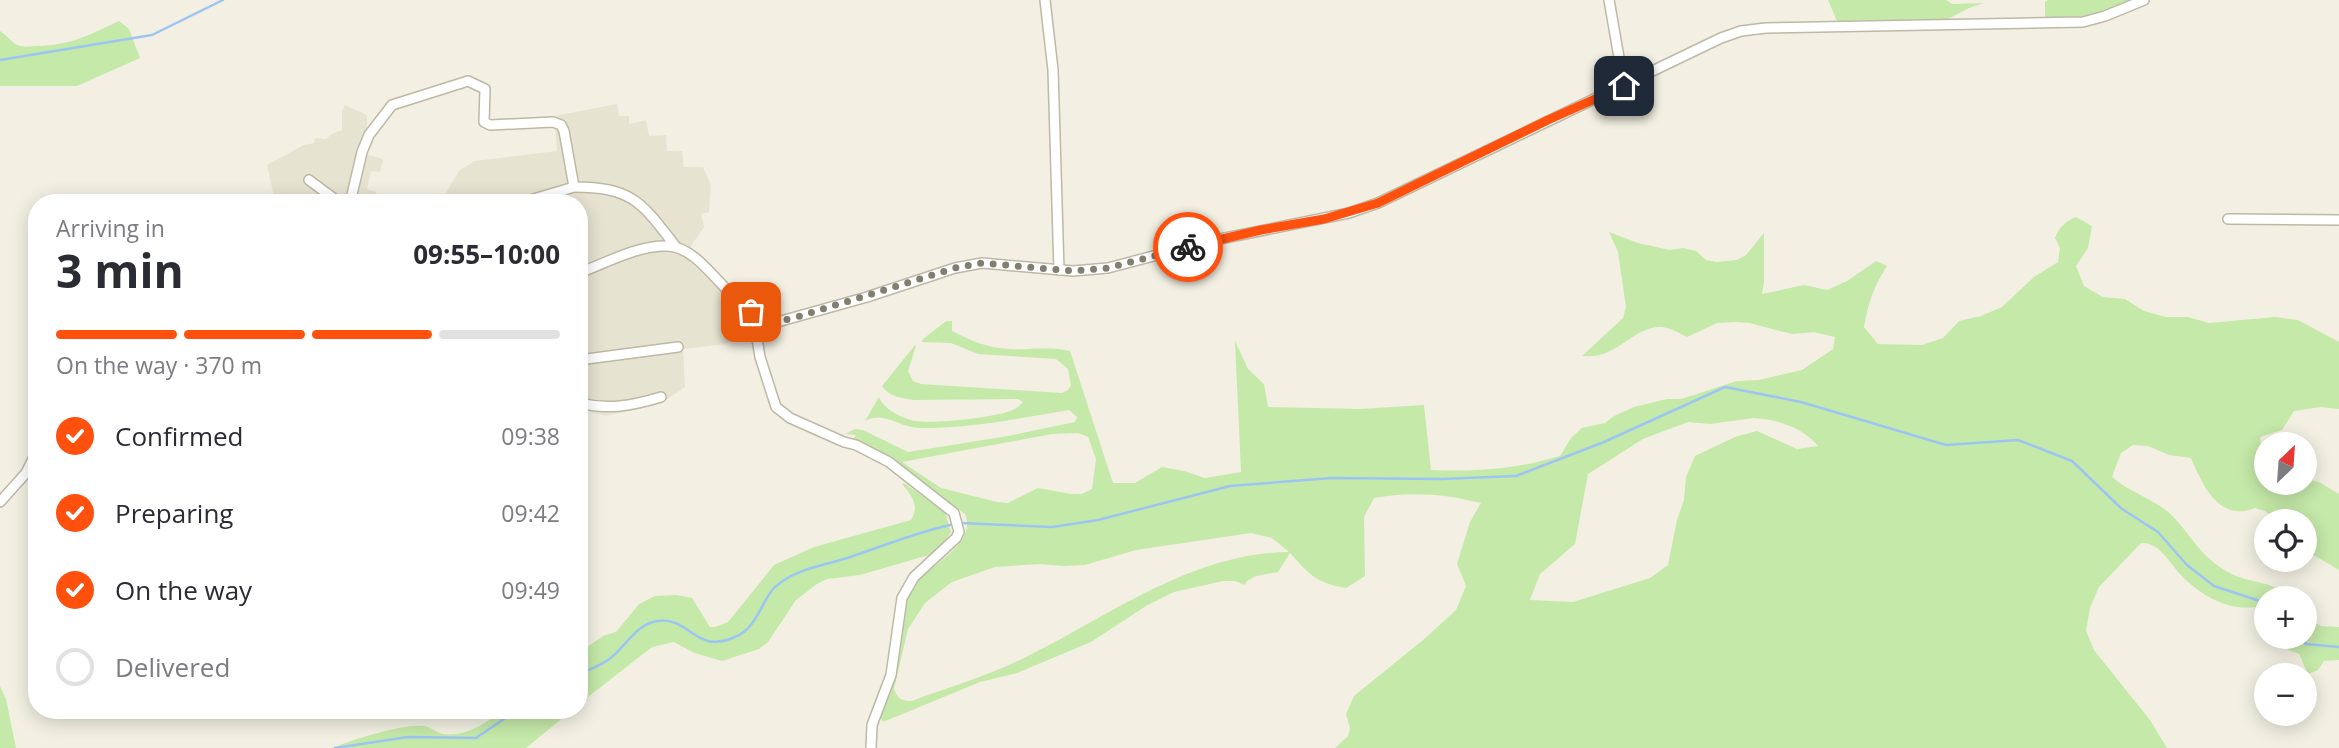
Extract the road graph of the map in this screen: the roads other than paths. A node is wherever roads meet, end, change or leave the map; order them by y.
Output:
1 (1045, 0) edge
2 (1609, 0) edge
3 (2144, 0) edge
4 (1624, 86) junction
5 (309, 180) dead end
6 (574, 187) junction
7 (328, 194) edge
8 (353, 194) edge
9 (550, 194) edge
10 (2228, 219) dead end
11 (2339, 220) edge
12 (676, 247) junction
13 (588, 270) edge
14 (1059, 270) junction
15 (737, 300) junction
16 (678, 347) dead end
17 (588, 359) edge
18 (661, 397) dead end
19 (588, 405) edge
20 (28, 469) edge
21 (0, 502) edge
22 (871, 748) edge

1 - 14 street
2 - 4 street
3 - 4 street
4 - 14 street
5 - 7 street
6 - 8 street
6 - 9 street
6 - 12 street
10 - 11 street
12 - 13 street
12 - 15 street
14 - 15 street
15 - 22 street
16 - 17 street
18 - 19 street
20 - 21 street

